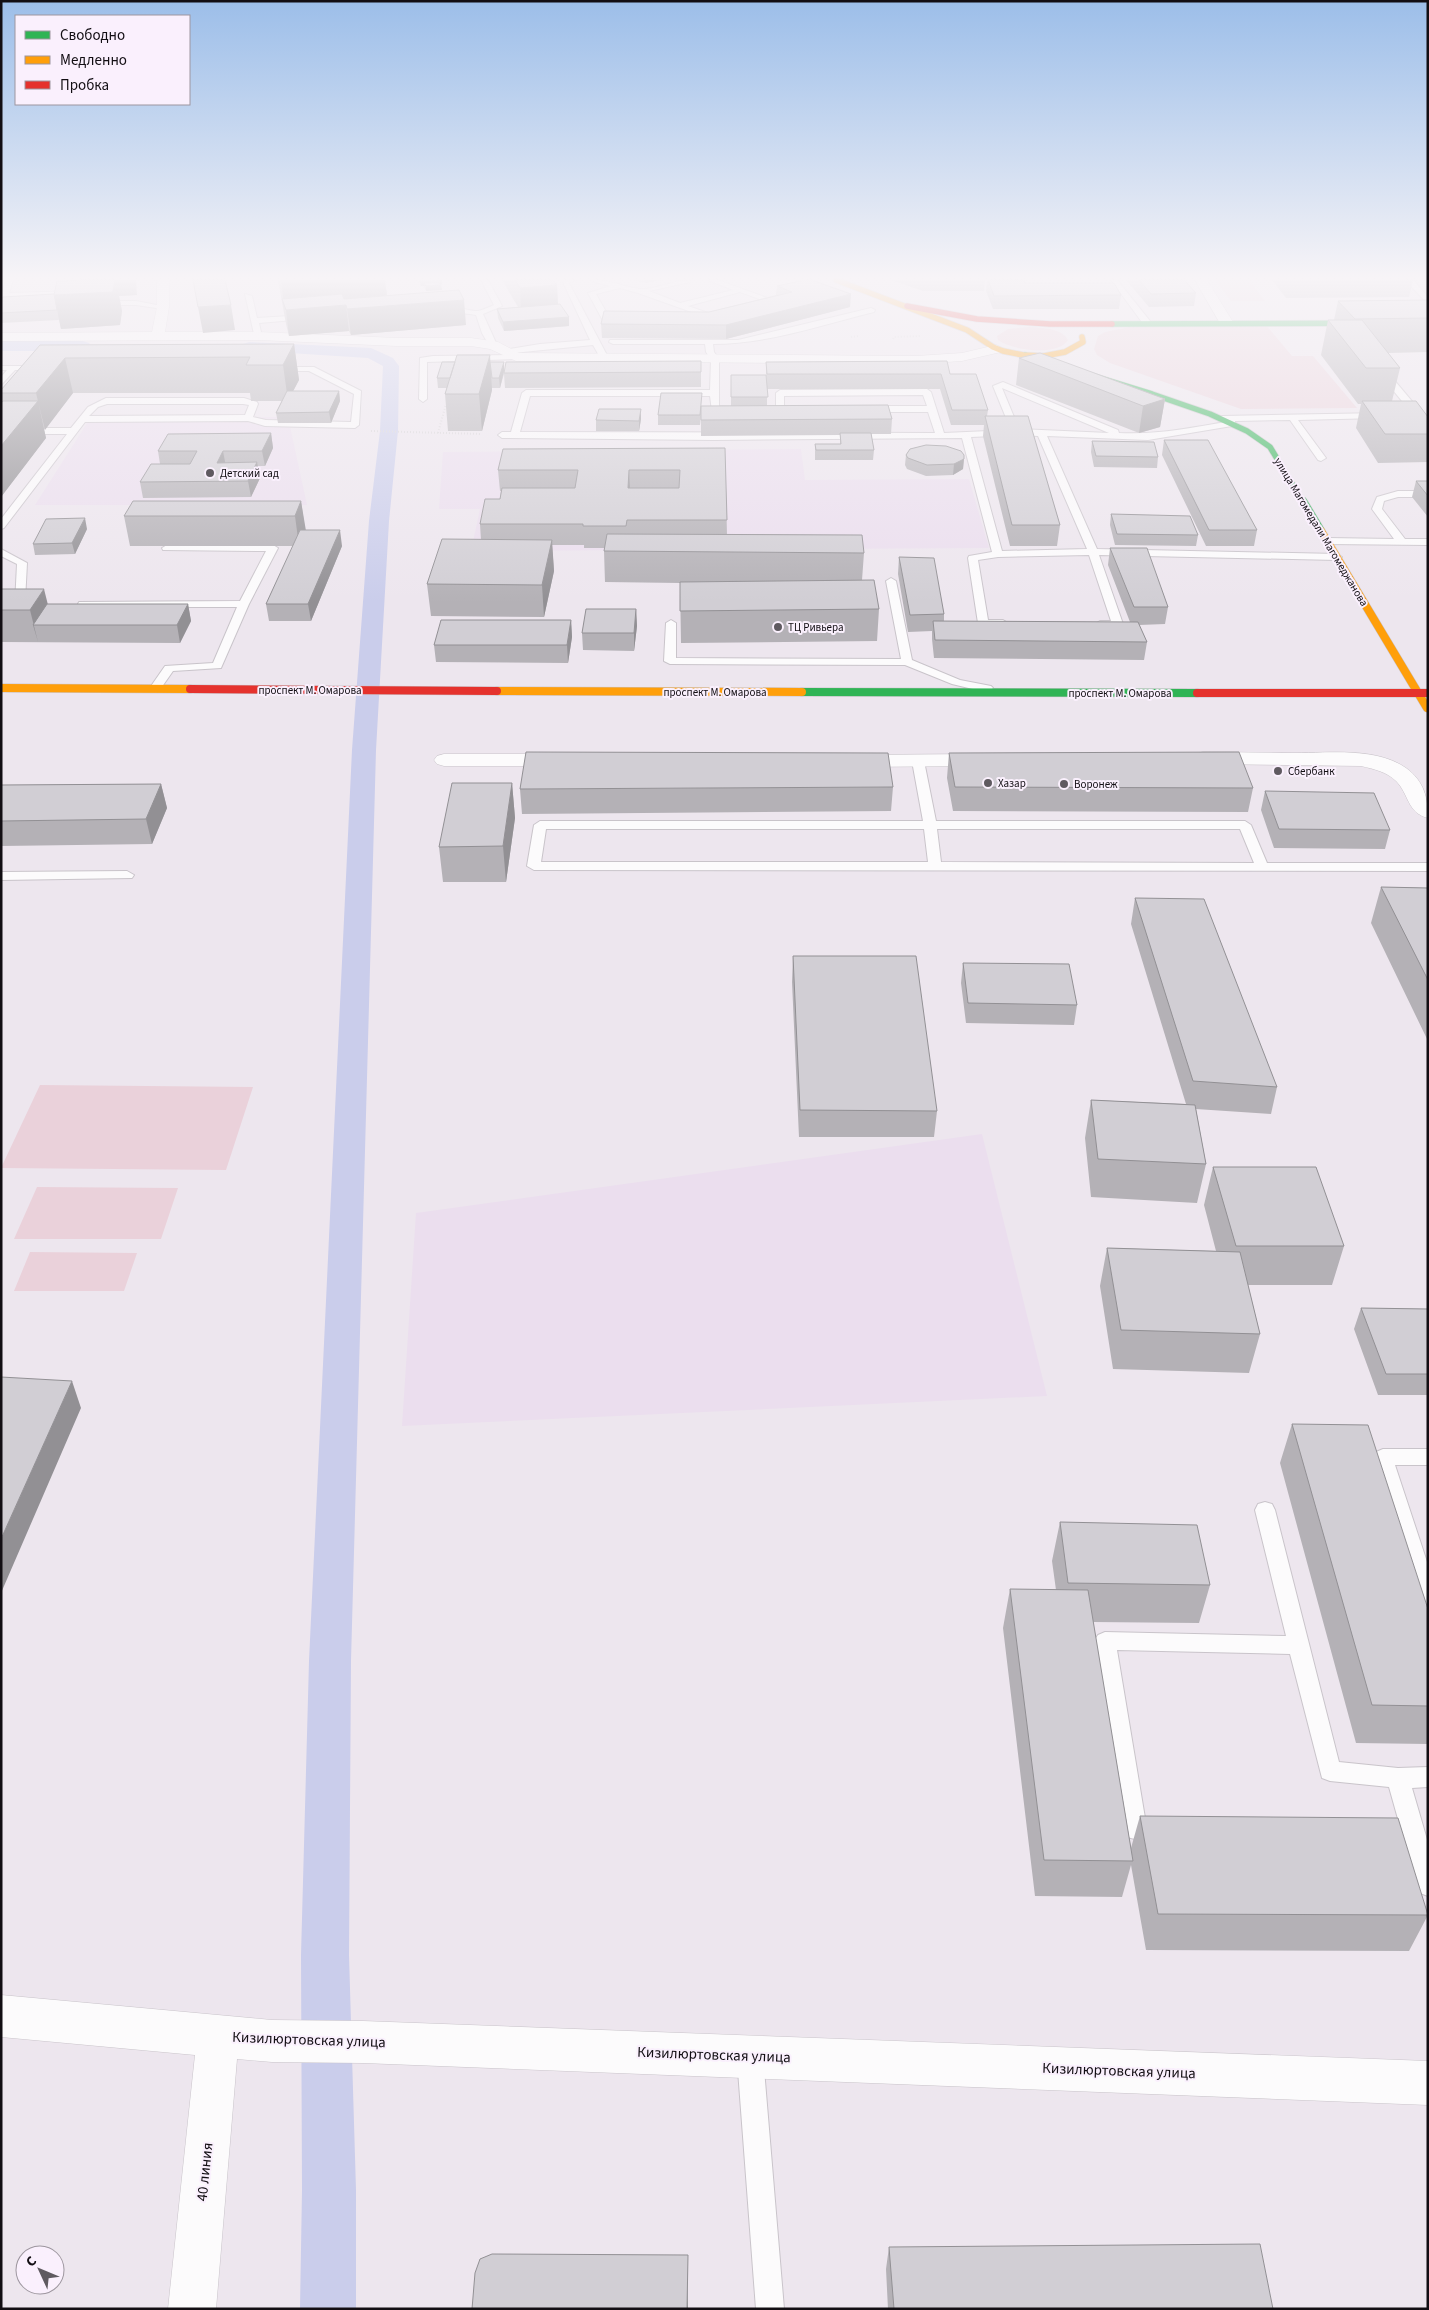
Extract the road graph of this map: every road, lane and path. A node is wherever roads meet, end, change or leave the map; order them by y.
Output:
1 (348, 388) edge
2 (423, 388) edge
3 (714, 388) edge
4 (998, 388) edge
5 (1010, 388) edge
6 (1134, 388) edge
7 (1397, 388) edge
8 (714, 393) junction
9 (423, 399) dead end
10 (743, 409) edge
11 (780, 409) edge
12 (856, 409) edge
13 (932, 409) junction
14 (1389, 414) edge
15 (1399, 414) edge
16 (1418, 414) junction
17 (1428, 414) edge
18 (1292, 417) junction
19 (248, 418) junction
20 (83, 419) junction
21 (1227, 421) junction
22 (1298, 425) junction
23 (1386, 425) edge
24 (1, 431) edge
25 (74, 431) junction
26 (369, 431) dead end
27 (1016, 432) junction
28 (1041, 432) junction
29 (502, 435) joint
30 (515, 435) junction
31 (966, 435) junction
32 (940, 436) junction
33 (1126, 436) junction
34 (1321, 458) dead end
35 (1428, 494) edge
36 (1, 526) edge
37 (1327, 541) junction
38 (1402, 542) junction
39 (1428, 542) edge
40 (167, 548) edge
41 (1, 552) edge
42 (1093, 552) junction
43 (998, 554) junction
44 (1337, 557) junction
45 (891, 581) dead end
46 (40, 604) dead end
47 (69, 604) edge
48 (244, 604) junction
49 (671, 623) dead end
50 (1012, 623) edge
51 (1089, 624) edge
52 (907, 662) junction
53 (1, 688) edge
54 (155, 689) junction
55 (1101, 694) junction
56 (1424, 703) edge
57 (1183, 758) edge
58 (1008, 759) edge
59 (444, 760) dead end
60 (582, 760) edge
61 (830, 761) edge
62 (918, 761) junction
63 (1428, 812) edge
64 (930, 825) junction
65 (935, 866) junction
66 (1262, 867) junction
67 (1428, 868) edge
68 (127, 875) dead end
69 (1, 876) edge
70 (1428, 1457) edge
71 (1265, 1510) dead end
72 (1428, 1598) edge
73 (1298, 1645) junction
74 (1398, 1778) junction
75 (1428, 1778) edge
76 (1175, 1829) edge
77 (1364, 1830) edge
78 (1414, 1830) junction
79 (1428, 1885) edge
80 (1, 2016) edge
81 (218, 2036) junction
82 (750, 2057) junction
83 (1428, 2083) edge
84 (192, 2309) edge
85 (770, 2309) edge

1 - 19 lane
2 - 9 lane
3 - 8 lane
4 - 27 lane
5 - 33 lane
6 - 21 main road, улица Магомедали Магомеджанова
7 - 16 lane
8 - 10 lane
8 - 30 lane
11 - 13 lane
12 - 13 lane
13 - 32 lane
14 - 18 lane
15 - 16 lane
16 - 17 lane
18 - 21 lane
18 - 22 lane
19 - 20 lane
19 - 20 lane
20 - 25 lane
21 - 33 lane
21 - 37 main road, улица Магомедали Магомеджанова
22 - 23 lane
22 - 34 lane
24 - 25 lane
25 - 36 lane
26 - 29 path
27 - 28 lane
27 - 31 lane
28 - 33 lane
28 - 42 lane
29 - 30 lane
30 - 32 lane
31 - 32 lane
31 - 43 lane
35 - 38 lane
37 - 38 lane
37 - 44 main road, улица Магомедали Магомеджанова
38 - 39 lane
40 - 48 lane
41 - 46 lane
42 - 43 lane
42 - 44 lane
42 - 51 lane
43 - 50 lane
44 - 56 main road, улица Магомедали Магомеджанова
45 - 52 lane
47 - 48 lane
48 - 54 lane
49 - 52 lane
52 - 55 lane
53 - 54 main road, проспект М. Омарова
54 - 55 main road, проспект М. Омарова
55 - 56 main road, проспект М. Омарова
57 - 63 street
58 - 62 street
59 - 60 street
61 - 62 street
62 - 64 lane
64 - 65 lane
64 - 65 lane
64 - 66 lane
65 - 66 lane
66 - 67 lane
68 - 69 lane
70 - 72 lane
71 - 73 lane
73 - 74 lane
73 - 76 lane
74 - 75 lane
74 - 78 lane
77 - 78 lane
78 - 79 lane
80 - 81 street, Кизилюртовская улица
81 - 82 street, Кизилюртовская улица
81 - 84 street, 40 линия
82 - 83 street, Кизилюртовская улица
82 - 85 lane

